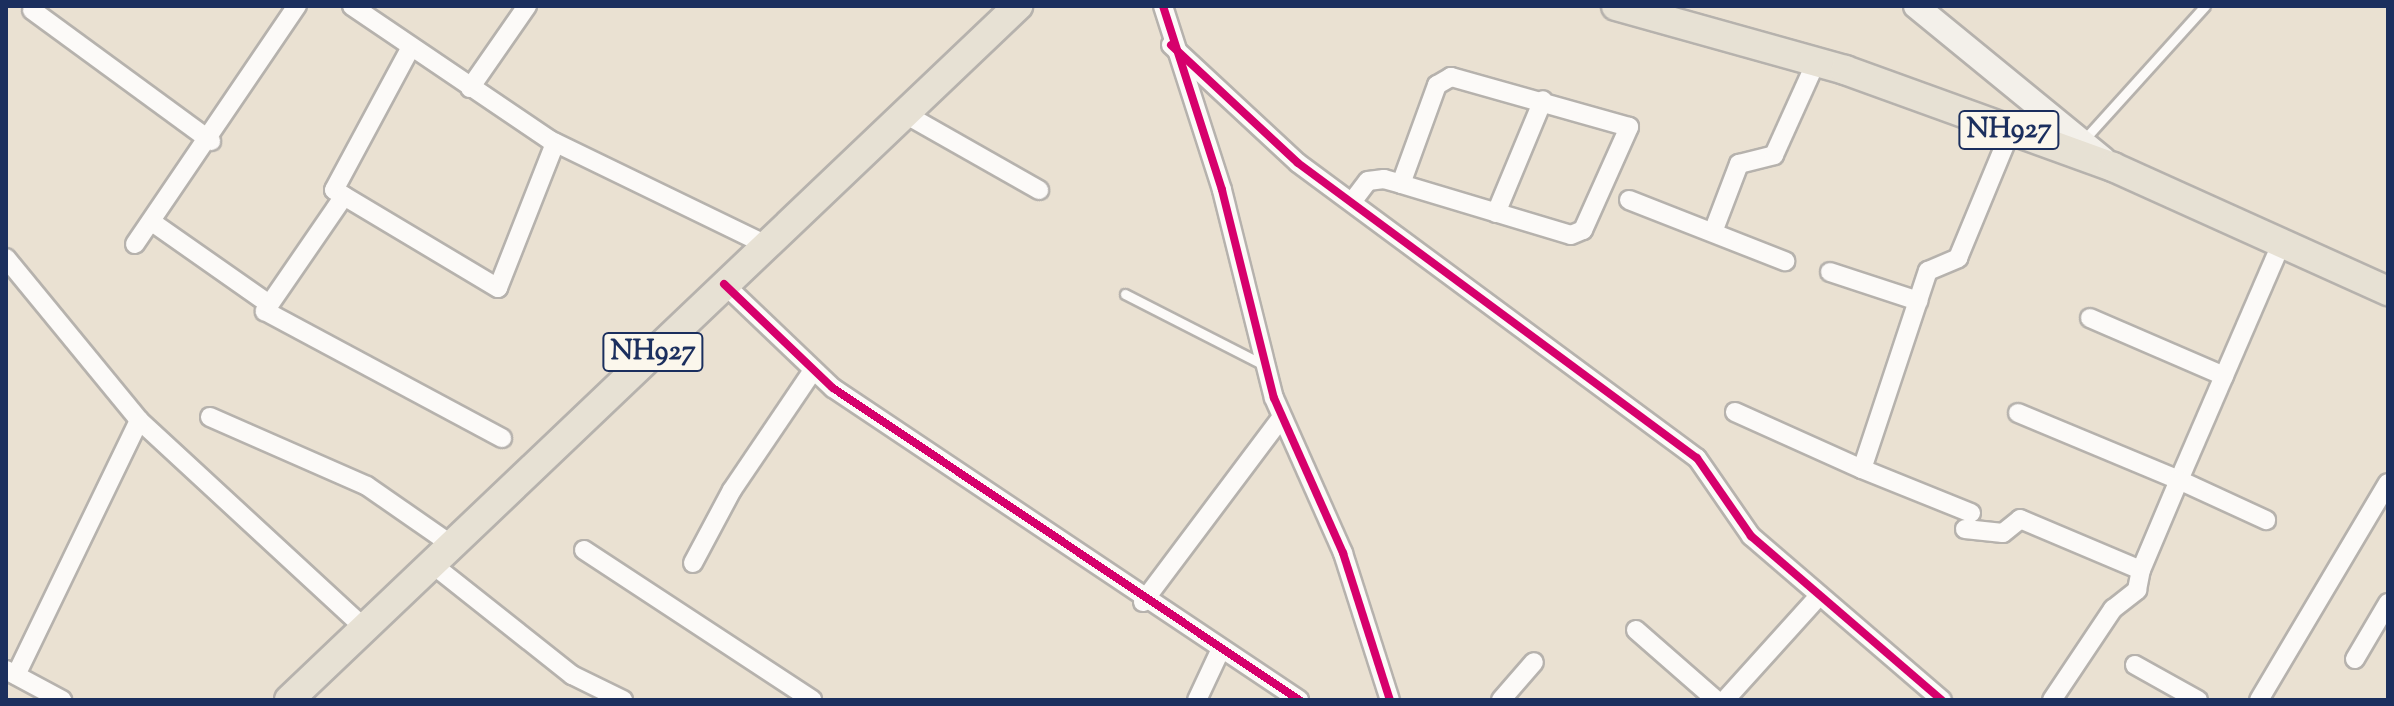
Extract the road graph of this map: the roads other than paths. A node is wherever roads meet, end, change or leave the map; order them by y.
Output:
1 (297, 6) edge
2 (352, 6) edge
3 (527, 6) edge
4 (1018, 6) edge
5 (1163, 6) edge
6 (1616, 6) edge
7 (1916, 6) edge
8 (2205, 6) edge
9 (32, 10) dead end
10 (375, 13) edge
11 (1171, 45) junction
12 (411, 47) junction
13 (1816, 62) junction
14 (470, 88) junction
15 (1543, 100) junction
16 (907, 115) junction
17 (2011, 130) junction
18 (211, 141) junction
19 (2082, 142) junction
20 (555, 143) junction
21 (2113, 167) junction
22 (1401, 184) junction
23 (1039, 190) dead end
24 (344, 196) junction
25 (1629, 200) dead end
26 (1352, 202) junction
27 (1496, 213) junction
28 (152, 222) junction
29 (1713, 232) junction
30 (2282, 242) junction
31 (135, 244) dead end
32 (764, 244) junction
33 (6, 258) edge
34 (1785, 261) dead end
35 (1830, 272) dead end
36 (724, 284) junction
37 (2388, 291) edge
38 (1125, 294) dead end
39 (1918, 301) junction
40 (269, 304) junction
41 (2090, 318) dead end
42 (1266, 366) junction
43 (812, 372) junction
44 (2224, 376) junction
45 (1735, 412) dead end
46 (2018, 413) dead end
47 (210, 417) dead end
48 (1282, 417) junction
49 (139, 420) junction
50 (502, 438) dead end
51 (1862, 469) junction
52 (2179, 480) junction
53 (2388, 483) edge
54 (2266, 520) dead end
55 (584, 550) dead end
56 (442, 555) junction
57 (693, 563) dead end
58 (2141, 570) junction
59 (1818, 597) junction
60 (1143, 602) junction
61 (2388, 603) edge
62 (363, 627) junction
63 (1636, 630) dead end
64 (1220, 651) junction
65 (2355, 659) dead end
66 (1534, 662) dead end
67 (2135, 665) dead end
68 (11, 673) edge
69 (1932, 696) edge
70 (62, 700) edge
71 (289, 700) edge
72 (623, 700) edge
73 (812, 700) edge
74 (1197, 700) edge
75 (1299, 700) edge
76 (1390, 700) edge
77 (1501, 700) edge
78 (1716, 700) edge
79 (1725, 700) edge
80 (2052, 700) edge
81 (2198, 700) edge
82 (2259, 700) edge

1 - 18 street
2 - 10 street
3 - 14 street
4 - 16 highway, NH927
5 - 11 street
6 - 13 highway, NH927
7 - 19 main road
8 - 19 lane
9 - 18 street
10 - 12 street
11 - 26 street
11 - 42 street
12 - 14 street
12 - 24 street
13 - 17 highway, NH927
13 - 29 street
14 - 20 street
15 - 22 street
15 - 27 street
15 - 27 street
16 - 23 street
16 - 32 highway, NH927
17 - 21 highway, NH927
17 - 39 street
18 - 28 street
19 - 21 main road
20 - 24 street
20 - 32 street
21 - 30 highway, NH927
22 - 26 street
22 - 27 street
24 - 40 street
25 - 29 street
26 - 59 street
28 - 31 street
28 - 40 street
29 - 34 street
30 - 37 highway, NH927
30 - 44 street
32 - 36 highway, NH927
33 - 49 street
35 - 39 street
36 - 43 street
36 - 56 highway, NH927
38 - 42 lane
39 - 51 street
40 - 50 street
41 - 44 street
42 - 48 street
43 - 57 street
43 - 60 street
44 - 52 street
45 - 51 street
46 - 52 street
47 - 56 street
48 - 60 street
48 - 76 street
49 - 62 street
49 - 68 street
51 - 58 street
52 - 54 street
52 - 58 street
53 - 82 street
55 - 73 street
56 - 62 highway, NH927
56 - 72 street
58 - 80 street
59 - 69 street
59 - 79 street
60 - 64 street
61 - 65 street
62 - 71 highway, NH927
63 - 78 street
64 - 74 street
64 - 75 street
66 - 77 street
67 - 81 street
68 - 70 street

